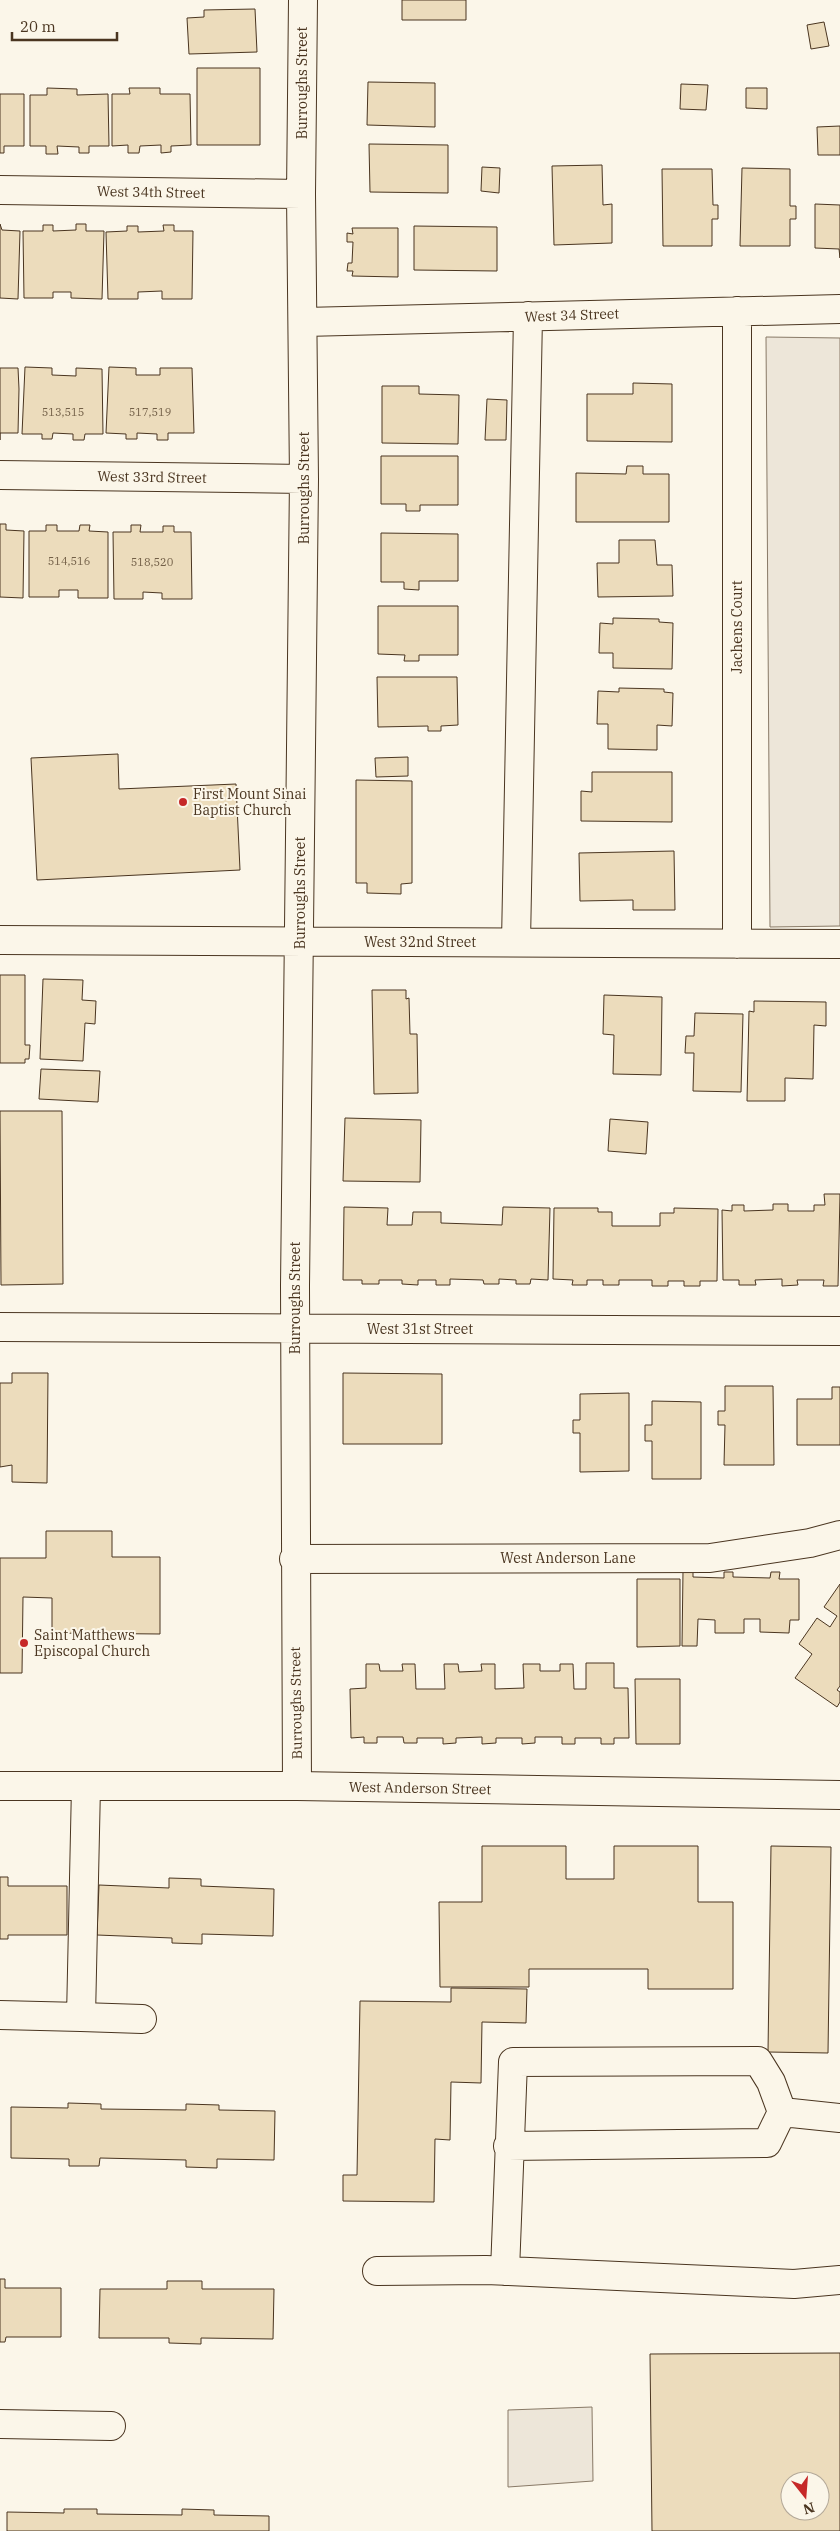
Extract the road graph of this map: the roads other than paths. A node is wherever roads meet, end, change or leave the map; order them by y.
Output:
1 (302, 0) edge
2 (0, 190) edge
3 (301, 194) junction
4 (840, 309) edge
5 (737, 311) junction
6 (528, 316) junction
7 (304, 322) junction
8 (0, 475) edge
9 (304, 479) junction
10 (0, 940) edge
11 (300, 941) junction
12 (516, 942) junction
13 (737, 944) junction
14 (840, 944) edge
15 (0, 1327) edge
16 (295, 1328) junction
17 (840, 1331) edge
18 (840, 1535) edge
19 (294, 1559) junction
20 (0, 1786) edge
21 (86, 1786) junction
22 (297, 1786) junction
23 (840, 1795) edge
24 (0, 2015) edge
25 (81, 2017) junction
26 (142, 2019) dead end
27 (782, 2112) junction
28 (840, 2118) edge
29 (508, 2146) junction
30 (377, 2270) dead end
31 (505, 2270) junction
32 (840, 2280) edge
33 (0, 2424) edge
34 (111, 2426) dead end

1 - 3 street, Burroughs Street
2 - 3 street, West 34th Street
3 - 7 street, Burroughs Street
4 - 5 street, West 34 Street
5 - 6 street, West 34 Street
5 - 13 street, Jachens Court
6 - 7 street, West 34 Street
6 - 12 street
7 - 9 street, Burroughs Street
8 - 9 street, West 33rd Street
9 - 11 street, Burroughs Street
10 - 11 street, West 32nd Street
11 - 12 street, West 32nd Street
11 - 16 street, Burroughs Street
12 - 13 street, West 32nd Street
13 - 14 street, West 32nd Street
15 - 16 street, West 31st Street
16 - 17 street, West 31st Street
16 - 19 street, Burroughs Street
18 - 19 street, West Anderson Lane
19 - 22 street, Burroughs Street
20 - 21 street, West Anderson Street
21 - 22 street, West Anderson Street
21 - 25 street
22 - 23 street, West Anderson Street
24 - 25 street
25 - 26 street
27 - 28 street
27 - 29 street
27 - 29 street
29 - 31 street
30 - 31 street
31 - 32 street
33 - 34 street

